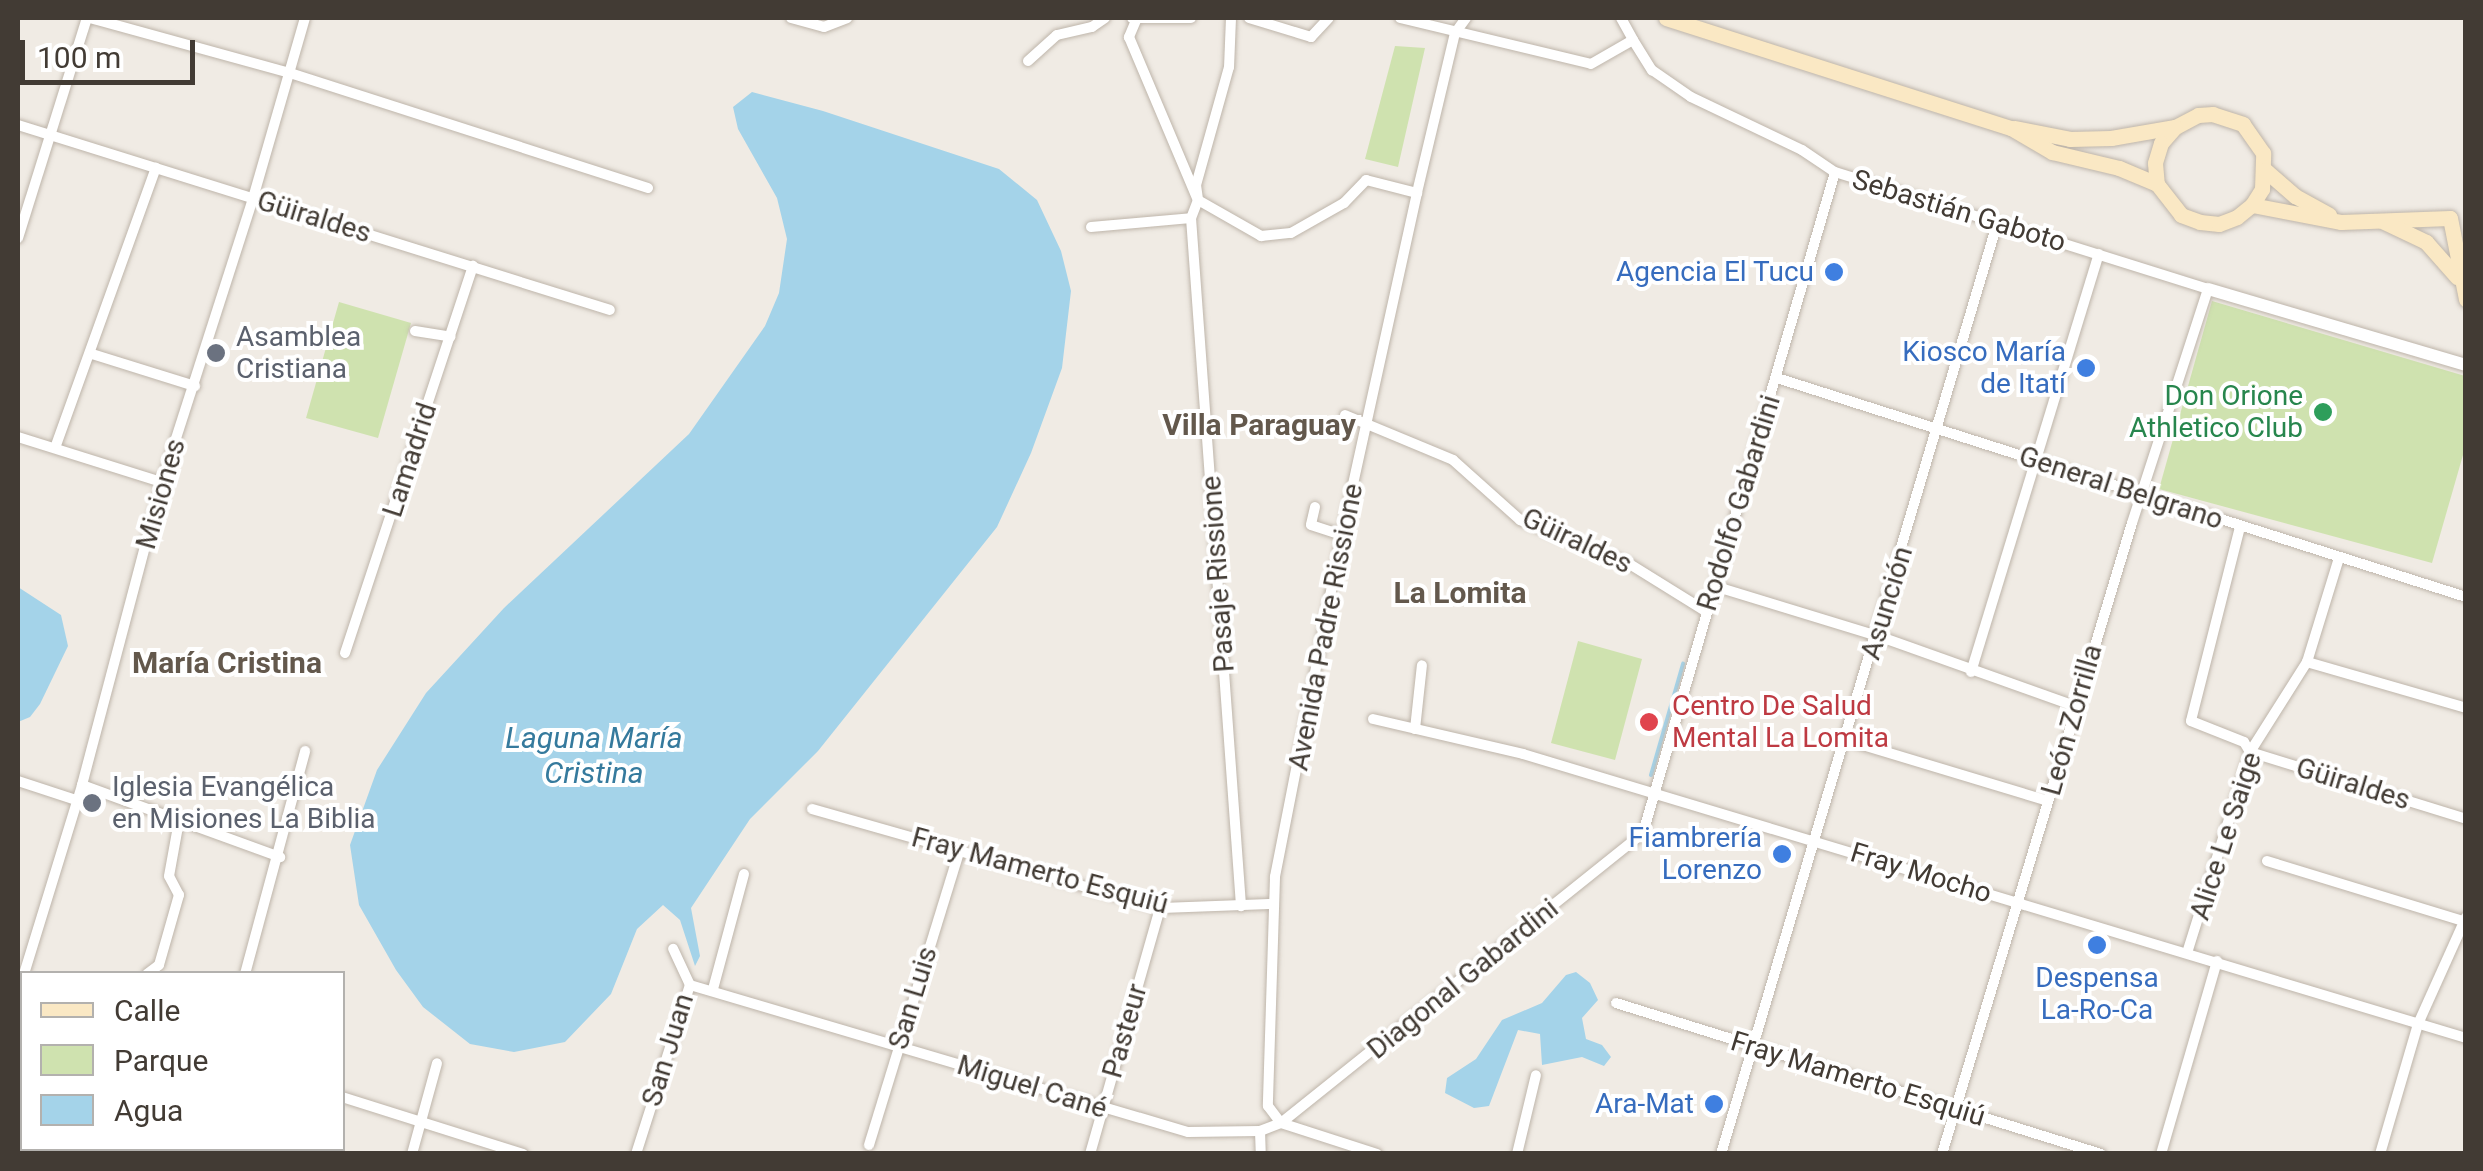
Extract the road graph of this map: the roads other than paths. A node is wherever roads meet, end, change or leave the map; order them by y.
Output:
1 (89, 18) edge
2 (305, 18) edge
3 (792, 18) edge
4 (847, 18) edge
5 (1105, 18) edge
6 (1134, 18) edge
7 (1191, 18) edge
8 (1231, 18) edge
9 (1250, 18) edge
10 (1329, 18) edge
11 (1400, 18) edge
12 (1466, 18) edge
13 (1621, 18) edge
14 (1666, 18) edge
15 (1455, 34) junction
16 (1633, 40) junction
17 (1028, 60) dead end
18 (290, 73) junction
19 (18, 124) edge
20 (2174, 126) junction
21 (2011, 128) junction
22 (50, 135) junction
23 (156, 168) junction
24 (2266, 170) junction
25 (1834, 172) junction
26 (2158, 184) junction
27 (648, 188) dead end
28 (1417, 193) junction
29 (253, 198) junction
30 (1198, 200) junction
31 (2252, 205) junction
32 (2458, 216) edge
33 (1191, 218) junction
34 (2382, 221) junction
35 (2341, 222) junction
36 (1997, 224) junction
37 (1091, 227) dead end
38 (18, 238) edge
39 (2099, 254) junction
40 (473, 266) junction
41 (2463, 275) edge
42 (2208, 289) junction
43 (2466, 299) edge
44 (610, 310) dead end
45 (415, 330) dead end
46 (450, 337) junction
47 (92, 354) junction
48 (2466, 365) edge
49 (1777, 378) junction
50 (195, 386) junction
51 (1345, 415) dead end
52 (1369, 422) junction
53 (1940, 430) junction
54 (18, 437) edge
55 (55, 448) junction
56 (2037, 462) junction
57 (162, 482) junction
58 (2140, 496) junction
59 (1315, 507) dead end
60 (2240, 526) junction
61 (1342, 535) junction
62 (2339, 558) junction
63 (1714, 586) junction
64 (2466, 597) edge
65 (1705, 612) junction
66 (1878, 636) junction
67 (345, 653) dead end
68 (2307, 662) junction
69 (1422, 665) dead end
70 (1971, 672) junction
71 (2075, 706) junction
72 (2466, 708) edge
73 (1374, 719) dead end
74 (1416, 728) junction
75 (1846, 740) junction
76 (306, 751) dead end
77 (2250, 752) junction
78 (18, 782) edge
79 (82, 785) junction
80 (1654, 793) junction
81 (76, 800) junction
82 (2048, 802) junction
83 (812, 809) dead end
84 (2466, 819) edge
85 (180, 822) junction
86 (1643, 833) joint
87 (1815, 840) junction
88 (958, 852) junction
89 (280, 857) junction
90 (2267, 861) dead end
91 (744, 874) dead end
92 (2016, 902) junction
93 (1271, 904) junction
94 (1241, 906) junction
95 (1160, 908) junction
96 (2464, 919) edge
97 (672, 949) dead end
98 (2187, 953) junction
99 (2217, 962) junction
100 (26, 971) edge
101 (151, 971) edge
102 (246, 971) edge
103 (690, 985) junction
104 (713, 989) junction
105 (1616, 1003) dead end
106 (2418, 1024) junction
107 (2466, 1038) edge
108 (898, 1046) junction
109 (1754, 1047) junction
110 (438, 1063) dead end
111 (1536, 1075) dead end
112 (345, 1097) edge
113 (1104, 1109) junction
114 (1955, 1110) junction
115 (422, 1122) junction
116 (1281, 1123) junction
117 (1260, 1131) junction
118 (869, 1145) dead end
119 (412, 1154) edge
120 (524, 1154) edge
121 (636, 1154) edge
122 (1090, 1154) edge
123 (1260, 1154) edge
124 (1377, 1154) edge
125 (1517, 1154) edge
126 (1722, 1154) edge
127 (1942, 1154) edge
128 (2101, 1154) edge
129 (2161, 1154) edge
130 (2380, 1154) edge

1 - 18 street
1 - 22 street
2 - 18 street, Misiones
3 - 4 street
5 - 17 street
6 - 7 street
6 - 30 street
8 - 30 street, Pasaje Rissione
9 - 10 street
11 - 15 street
12 - 15 street, Avenida Padre Rissione
13 - 16 street, Sebastián Gaboto
14 - 21 main road
15 - 16 street
15 - 28 street, Avenida Padre Rissione
16 - 25 street, Sebastián Gaboto
18 - 27 street
18 - 29 street, Misiones
19 - 22 street, Güiraldes
20 - 21 main road
20 - 24 main road
20 - 26 main road
21 - 26 main road
22 - 23 street, Güiraldes
22 - 38 street
23 - 29 street, Güiraldes
23 - 47 street
24 - 31 main road
24 - 35 main road
25 - 36 street, Sebastián Gaboto
25 - 49 street, Rodolfo Gabardini
26 - 31 main road
28 - 30 street
28 - 52 street, Avenida Padre Rissione
29 - 40 street, Güiraldes
29 - 50 street, Misiones
30 - 33 street, Pasaje Rissione
31 - 35 main road
32 - 34 main road
32 - 41 main road
33 - 37 street
33 - 94 street, Pasaje Rissione
34 - 35 main road
34 - 41 main road
36 - 39 street, Sebastián Gaboto
36 - 53 street, Asunción
39 - 42 street, Sebastián Gaboto
39 - 56 street
40 - 44 street, Güiraldes
40 - 46 street, Lamadrid
41 - 43 main road
42 - 48 street
42 - 58 street, León Zorrilla
45 - 46 street
46 - 67 street, Lamadrid
47 - 50 street
47 - 55 street
49 - 53 street, General Belgrano
49 - 63 street, Rodolfo Gabardini
50 - 57 street, Misiones
51 - 52 street, Güiraldes
52 - 61 street, Avenida Padre Rissione
52 - 65 street, Güiraldes
53 - 56 street, General Belgrano
53 - 66 street, Asunción
54 - 55 street
55 - 57 street
56 - 58 street, General Belgrano
56 - 70 street
57 - 79 street, Misiones
58 - 60 street, General Belgrano
58 - 71 street, León Zorrilla
59 - 61 street
60 - 62 street, General Belgrano
60 - 77 street, Güiraldes
61 - 93 street, Avenida Padre Rissione
62 - 64 street, General Belgrano
62 - 68 street, Alice Le Saige
63 - 65 street, Rodolfo Gabardini
63 - 66 street
65 - 80 street, Rodolfo Gabardini
66 - 70 street
66 - 75 street, Asunción
68 - 72 street
68 - 77 street, Alice Le Saige
69 - 74 street
70 - 71 street
71 - 82 street, León Zorrilla
73 - 74 street, Fray Mocho
74 - 80 street, Fray Mocho
75 - 82 street
75 - 87 street, Asunción
76 - 89 street
77 - 84 street, Güiraldes
77 - 98 street, Alice Le Saige
78 - 81 street
79 - 81 street, Misiones
79 - 85 street
80 - 86 street, Rodolfo Gabardini
80 - 87 street, Fray Mocho
81 - 100 street, Misiones
82 - 92 street, León Zorrilla
83 - 88 street, Fray Mamerto Esquiú
85 - 89 street
85 - 101 street
86 - 116 street, Diagonal Gabardini
87 - 92 street, Fray Mocho
87 - 109 street, Asunción
88 - 95 street, Fray Mamerto Esquiú
88 - 108 street, San Luis
89 - 102 street
90 - 96 street
91 - 104 street, San Juan
92 - 98 street, Fray Mocho
92 - 114 street, León Zorrilla
93 - 94 street, Fray Mamerto Esquiú
93 - 116 street, Avenida Padre Rissione
94 - 95 street, Fray Mamerto Esquiú
95 - 113 street, Pasteur
96 - 106 street
97 - 103 street, San Juan
98 - 99 street, Fray Mocho
99 - 106 street, Fray Mocho
99 - 129 street, Alice Le Saige
103 - 104 street, Miguel Cané
103 - 121 street, San Juan
104 - 108 street, Miguel Cané
105 - 109 street, Fray Mamerto Esquiú
106 - 107 street, Fray Mocho
106 - 130 street
108 - 113 street, Miguel Cané
108 - 118 street, San Luis
109 - 114 street, Fray Mamerto Esquiú
109 - 126 street, Asunción
110 - 115 street
111 - 125 street
112 - 115 street
113 - 117 street, Miguel Cané
113 - 122 street, Pasteur
114 - 127 street, León Zorrilla
114 - 128 street, Fray Mamerto Esquiú
115 - 119 street
115 - 120 street
116 - 117 street, Miguel Cané
116 - 124 street
117 - 123 street

